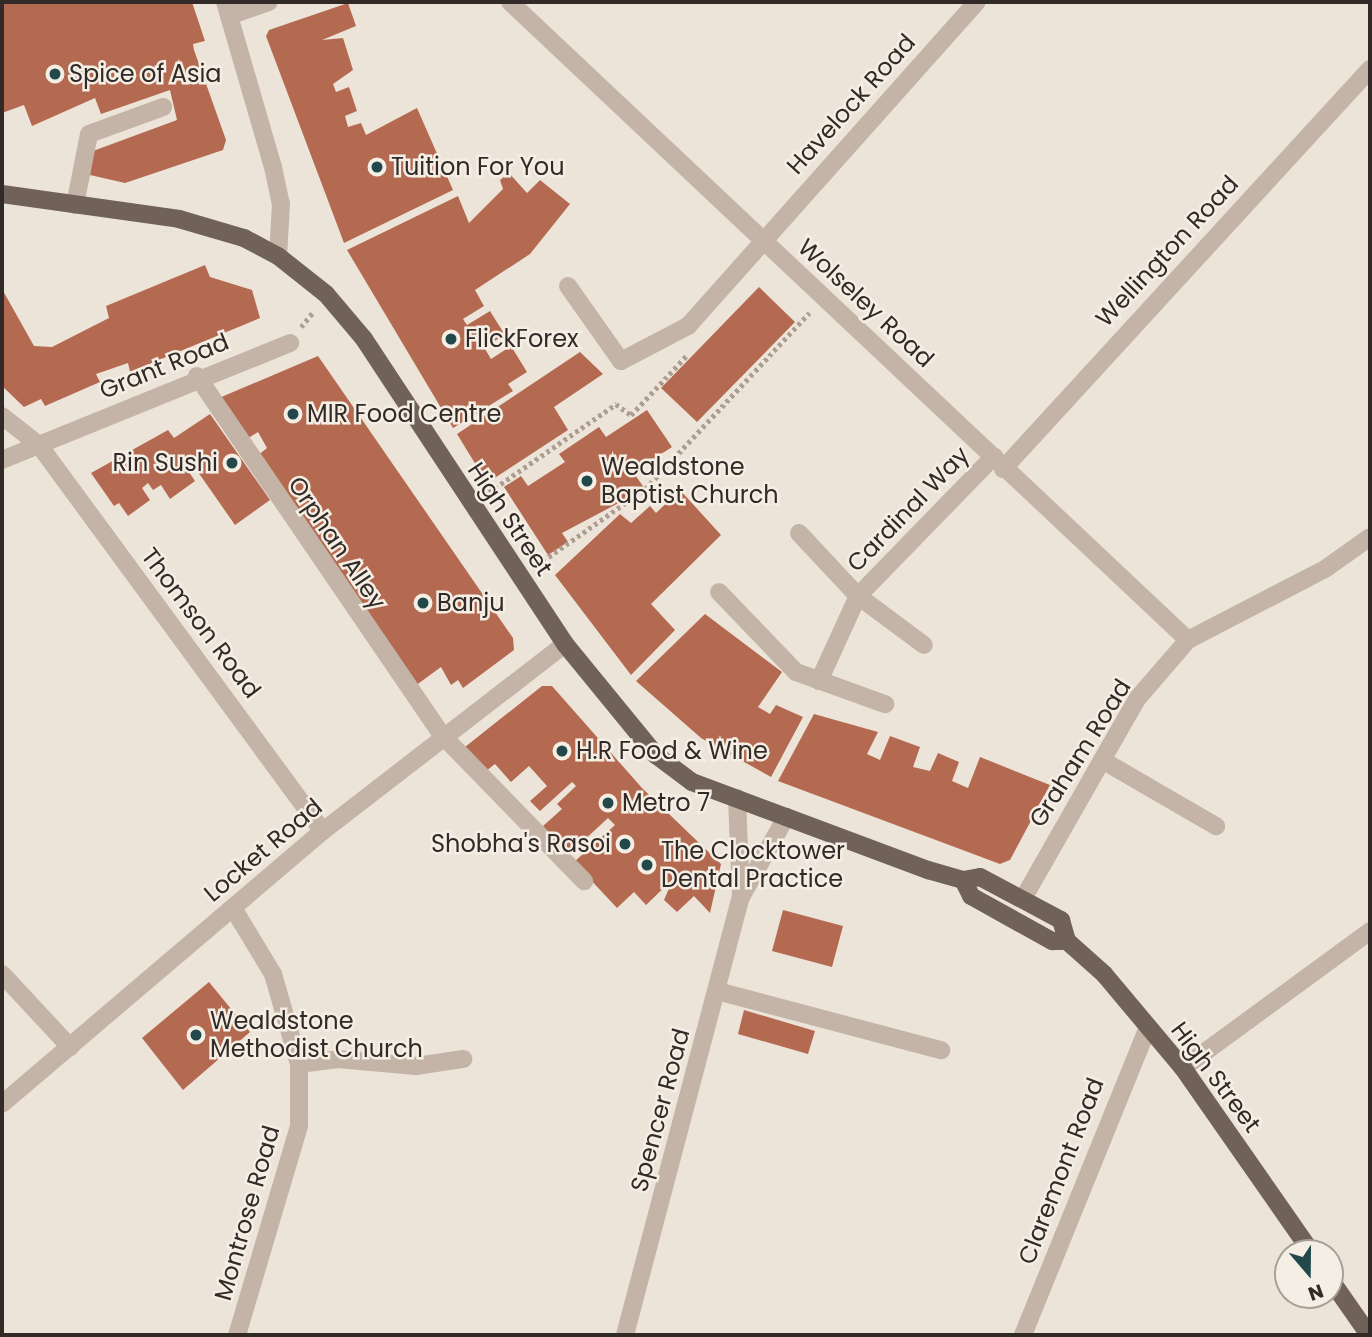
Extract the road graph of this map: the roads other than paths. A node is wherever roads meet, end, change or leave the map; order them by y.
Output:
1 (269, 2) edge
2 (510, 2) edge
3 (977, 2) edge
4 (227, 9) edge
5 (1370, 69) edge
6 (163, 107) dead end
7 (2, 194) edge
8 (75, 205) junction
9 (761, 239) junction
10 (278, 256) junction
11 (568, 286) dead end
12 (290, 343) road end
13 (197, 376) junction
14 (2, 416) edge
15 (39, 445) junction
16 (2, 460) edge
17 (999, 462) junction
18 (799, 533) dead end
19 (1370, 537) edge
20 (719, 592) dead end
21 (858, 596) junction
22 (1188, 640) junction
23 (565, 644) junction
24 (924, 645) dead end
25 (819, 681) junction
26 (885, 704) dead end
27 (442, 735) junction
28 (1102, 760) junction
29 (737, 798) junction
30 (786, 817) junction
31 (1216, 826) dead end
32 (323, 831) junction
33 (963, 880) junction
34 (584, 881) dead end
35 (741, 897) junction
36 (1024, 897) junction
37 (233, 908) junction
38 (1370, 931) edge
39 (1067, 941) junction
40 (2, 974) edge
41 (717, 991) junction
42 (1148, 1027) junction
43 (69, 1047) junction
44 (940, 1050) dead end
45 (463, 1059) dead end
46 (299, 1064) junction
47 (1184, 1068) junction
48 (2, 1104) edge
49 (1302, 1239) edge
50 (1344, 1299) edge
51 (237, 1335) edge
52 (625, 1335) edge
53 (1023, 1335) edge
54 (1369, 1335) edge

1 - 4 street
2 - 9 street, Wolseley Road
3 - 9 street, Havelock Road
4 - 10 street
5 - 17 street, Wellington Road
6 - 8 street
7 - 8 main road, High Street
8 - 10 main road, High Street
9 - 11 street, Havelock Road
9 - 17 street, Wolseley Road
10 - 23 main road, High Street
12 - 13 street, Grant Road
13 - 15 street, Grant Road
13 - 27 street, Orphan Alley
14 - 15 street, Thomson Road
15 - 16 street, Grant Road
15 - 32 street, Thomson Road
17 - 21 street, Cardinal Way
17 - 22 street, Wolseley Road
18 - 21 street, Cardinal Way
19 - 22 street, Graham Road
20 - 25 street
21 - 24 street, Cardinal Way
21 - 25 street
22 - 28 street, Graham Road
23 - 27 street, Locket Road
23 - 29 main road, High Street
25 - 26 street
27 - 32 street, Locket Road
27 - 34 street, Orphan Alley
28 - 31 street
28 - 36 street, Graham Road
29 - 30 main road, High Street
29 - 35 street, Spencer Road
30 - 33 main road, High Street
30 - 35 street, Spencer Road
32 - 37 street, Locket Road
33 - 36 main road, High Street
33 - 39 main road, High Street
35 - 41 street, Spencer Road
36 - 39 main road, High Street
37 - 43 street, Locket Road
37 - 46 street, Montrose Road
38 - 47 street
39 - 42 main road, High Street
40 - 43 street
41 - 44 street
41 - 52 street, Spencer Road
42 - 47 main road, High Street
42 - 53 street, Claremont Road
43 - 48 street, Locket Road
45 - 46 street
46 - 51 street, Montrose Road
47 - 49 main road, High Street
50 - 54 main road

